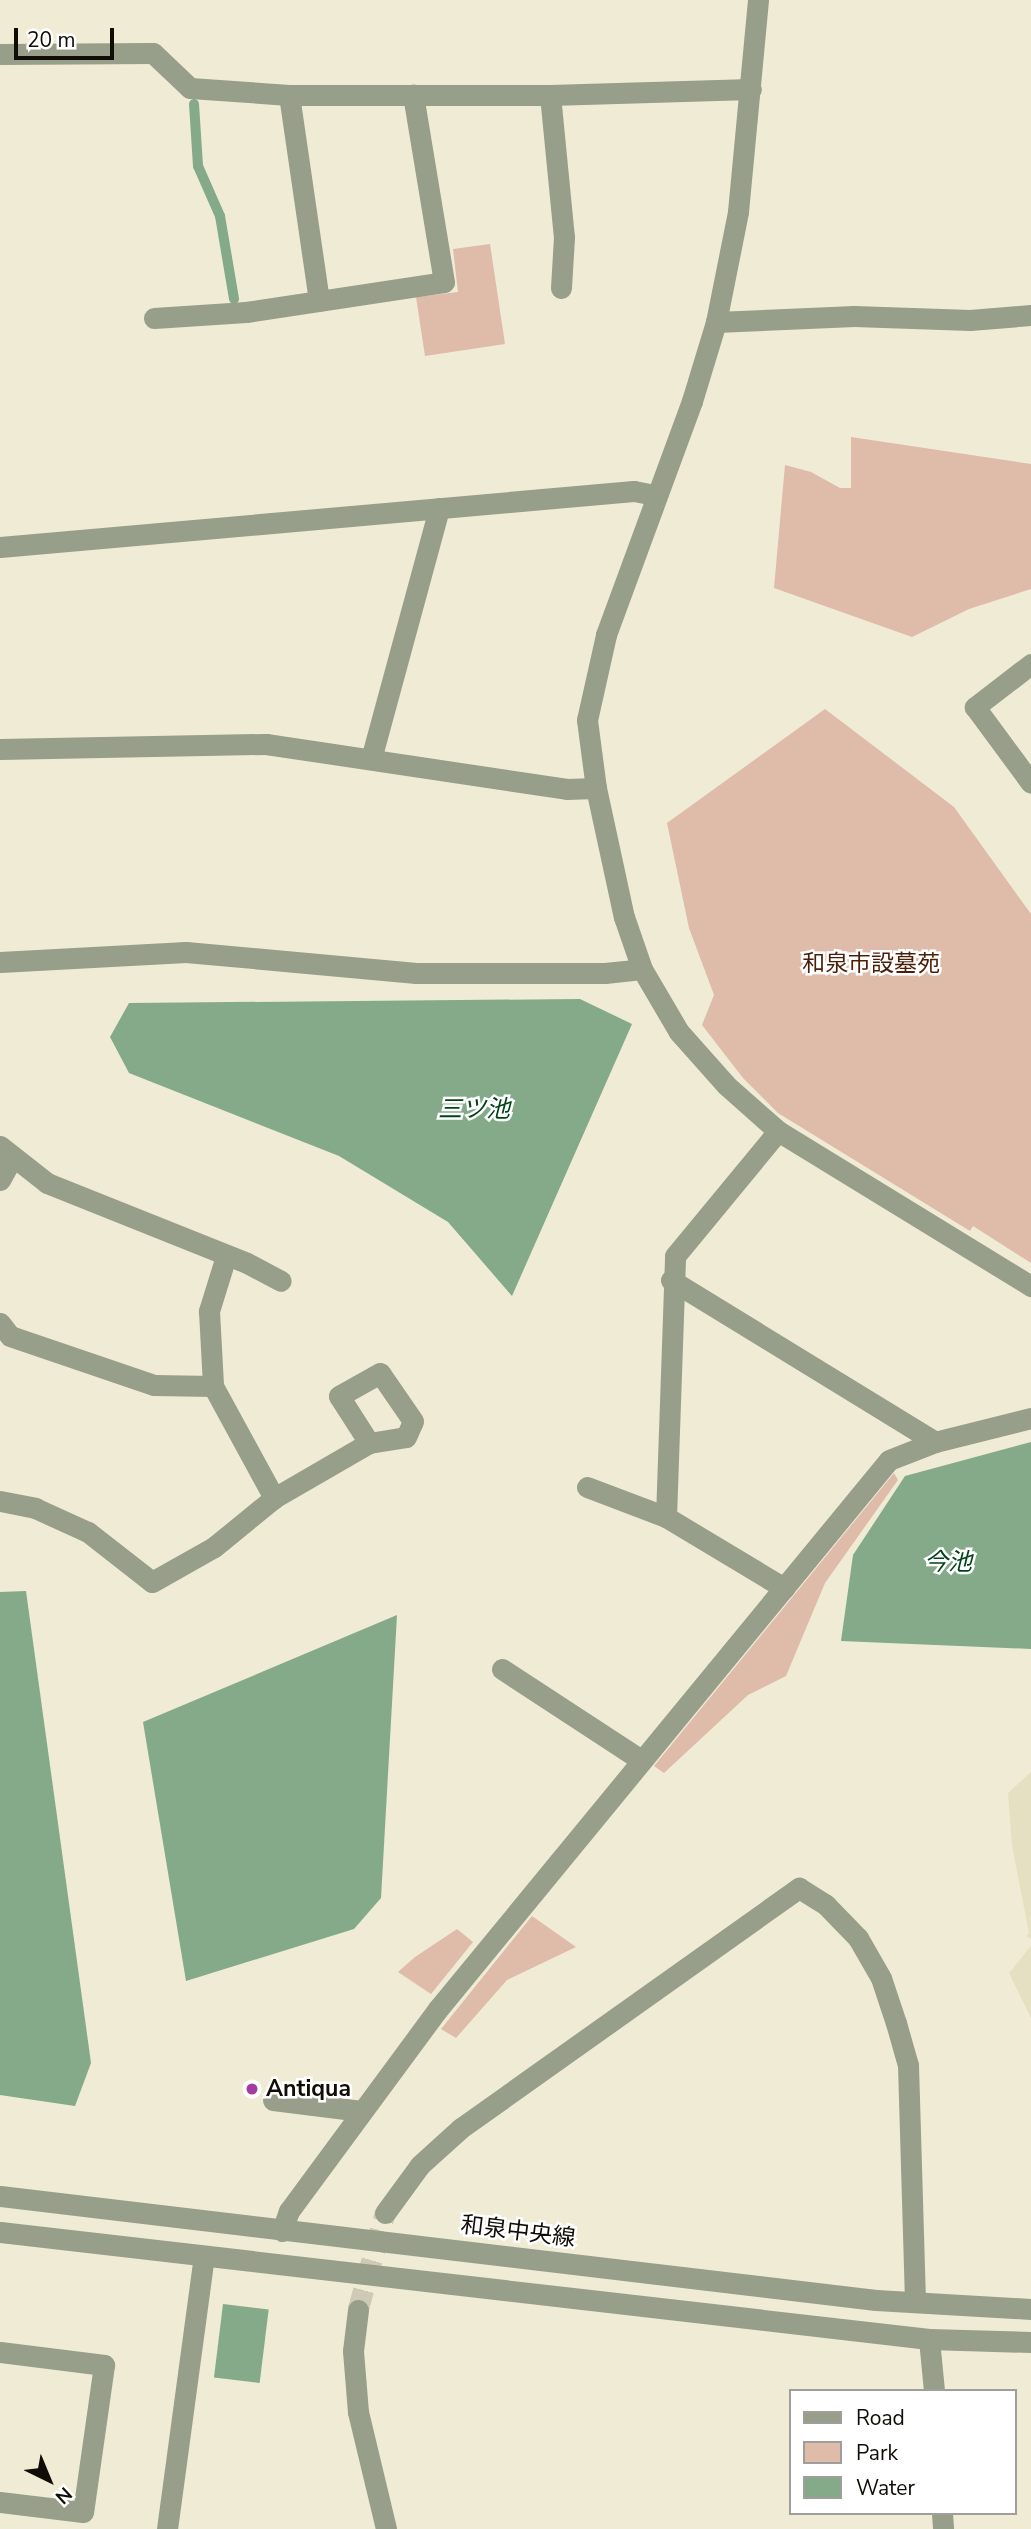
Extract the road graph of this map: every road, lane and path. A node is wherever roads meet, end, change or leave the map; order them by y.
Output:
1 (758, 0) edge
2 (0, 54) edge
3 (751, 89) junction
4 (289, 94) junction
5 (412, 95) junction
6 (550, 95) junction
7 (561, 289) dead end
8 (319, 301) junction
9 (1031, 315) edge
10 (154, 317) dead end
11 (716, 322) junction
12 (655, 495) junction
13 (439, 508) junction
14 (0, 547) edge
15 (1031, 664) edge
16 (0, 749) edge
17 (371, 759) junction
18 (1031, 783) edge
19 (596, 788) junction
20 (0, 962) edge
21 (642, 969) junction
22 (778, 1131) junction
23 (6, 1152) edge
24 (0, 1180) edge
25 (226, 1256) junction
26 (671, 1280) junction
27 (281, 1281) dead end
28 (1031, 1286) edge
29 (3, 1337) edge
30 (213, 1385) junction
31 (1031, 1418) edge
32 (934, 1442) junction
33 (369, 1443) dead end
34 (587, 1487) dead end
35 (274, 1498) junction
36 (0, 1501) edge
37 (666, 1517) junction
38 (784, 1588) junction
39 (502, 1669) dead end
40 (641, 1760) junction
41 (273, 2100) dead end
42 (361, 2111) junction
43 (0, 2196) edge
44 (385, 2213) tunnel mouth
45 (282, 2231) junction
46 (0, 2232) edge
47 (204, 2257) junction
48 (915, 2302) junction
49 (1031, 2309) edge
50 (358, 2310) tunnel mouth
51 (929, 2339) junction
52 (1031, 2342) edge
53 (0, 2353) edge
54 (934, 2389) edge
55 (0, 2502) edge
56 (167, 2529) edge
57 (386, 2529) edge

1 - 3 street
2 - 4 street
3 - 6 street
3 - 11 street
4 - 5 street
4 - 8 street
5 - 6 street
5 - 8 street
6 - 7 street
8 - 10 street
9 - 11 street
11 - 12 street
12 - 13 street
12 - 19 street
13 - 14 street
13 - 17 street
15 - 18 street
16 - 17 street
17 - 19 street
19 - 21 street
20 - 21 street
21 - 22 street
22 - 26 street
22 - 28 street
23 - 24 street
23 - 25 street
25 - 27 street
25 - 30 street
26 - 32 street
26 - 37 street
29 - 30 street
30 - 35 street
31 - 32 street
32 - 38 street
33 - 35 street
34 - 37 street
35 - 36 street
37 - 38 street
38 - 40 street
39 - 40 street
40 - 42 street
41 - 42 street
42 - 45 street
43 - 45 street, 和泉中央線
44 - 48 street
45 - 48 street, 和泉中央線
46 - 47 street
47 - 51 street
47 - 56 street
48 - 49 street, 和泉中央線
50 - 57 street
51 - 52 street
51 - 54 street
53 - 55 street

